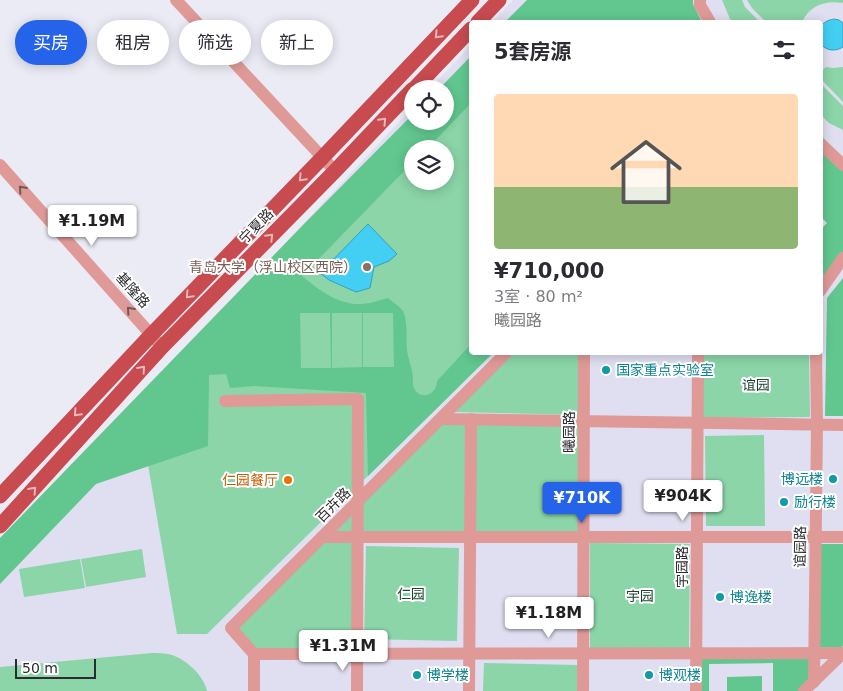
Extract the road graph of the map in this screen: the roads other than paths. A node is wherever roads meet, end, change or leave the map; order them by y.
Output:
1 (176, 0) edge
2 (472, 0) edge
3 (499, 0) edge
4 (700, 0) edge
5 (480, 20) edge
6 (709, 20) edge
7 (469, 31) edge
8 (423, 80) edge
9 (404, 99) edge
10 (823, 146) edge
11 (322, 158) junction
12 (0, 165) edge
13 (843, 165) edge
14 (335, 171) junction
15 (843, 258) edge
16 (823, 287) edge
17 (152, 334) junction
18 (162, 347) junction
19 (504, 355) edge
20 (584, 355) edge
21 (698, 355) edge
22 (816, 355) edge
23 (225, 401) dead end
24 (440, 418) junction
25 (471, 419) junction
26 (584, 421) junction
27 (698, 423) junction
28 (817, 425) junction
29 (843, 425) edge
30 (0, 496) edge
31 (357, 502) junction
32 (0, 526) edge
33 (322, 537) junction
34 (357, 537) junction
35 (470, 537) junction
36 (583, 537) junction
37 (843, 537) edge
38 (697, 538) junction
39 (816, 538) junction
40 (470, 653) junction
41 (583, 653) junction
42 (696, 653) junction
43 (814, 653) junction
44 (843, 653) edge
45 (254, 654) junction
46 (357, 654) junction
47 (814, 682) junction
48 (254, 691) edge
49 (356, 691) edge
50 (469, 691) edge
51 (583, 691) edge
52 (696, 691) edge
53 (804, 691) edge

1 - 11 street
2 -> 11 main road, 宁夏路
3 - 5 main road
4 - 6 street
7 - 8 main road, 宁夏路
14 -> 9 main road, 宁夏路
10 - 13 street
11 - 14 street
11 -> 17 main road, 宁夏路
17 -> 12 street, 基隆路
18 -> 14 main road, 宁夏路
15 - 16 street
17 - 18 street, 基隆路
17 -> 30 main road, 宁夏路
32 -> 18 main road, 宁夏路
19 - 24 street, 百卉路
20 - 26 street, 曦园路
21 - 27 street, 宇园路
22 - 28 street, 谊园路
23 - 31 street
24 - 25 street
24 - 31 street, 百卉路
25 - 26 street
25 - 35 street
26 - 27 street
26 - 36 street, 曦园路
27 - 28 street
27 - 38 street, 宇园路
28 - 29 street
28 - 39 street, 谊园路
31 - 33 street, 百卉路
31 - 34 street
33 - 34 street
33 - 45 street, 百卉路
34 - 35 street
34 - 46 street
35 - 36 street
35 - 40 street
36 - 38 street
36 - 41 street, 曦园路
37 - 39 street
38 - 39 street
38 - 42 street, 宇园路
39 - 43 street, 谊园路
40 - 41 street
40 - 46 street
40 - 50 street
41 - 42 street
41 - 51 street, 曦园路
42 - 43 street
42 - 52 street, 宇园路
43 - 44 street
43 - 47 street, 谊园路
44 - 47 street
45 - 46 street
45 - 48 street
46 - 49 street
47 - 53 street

